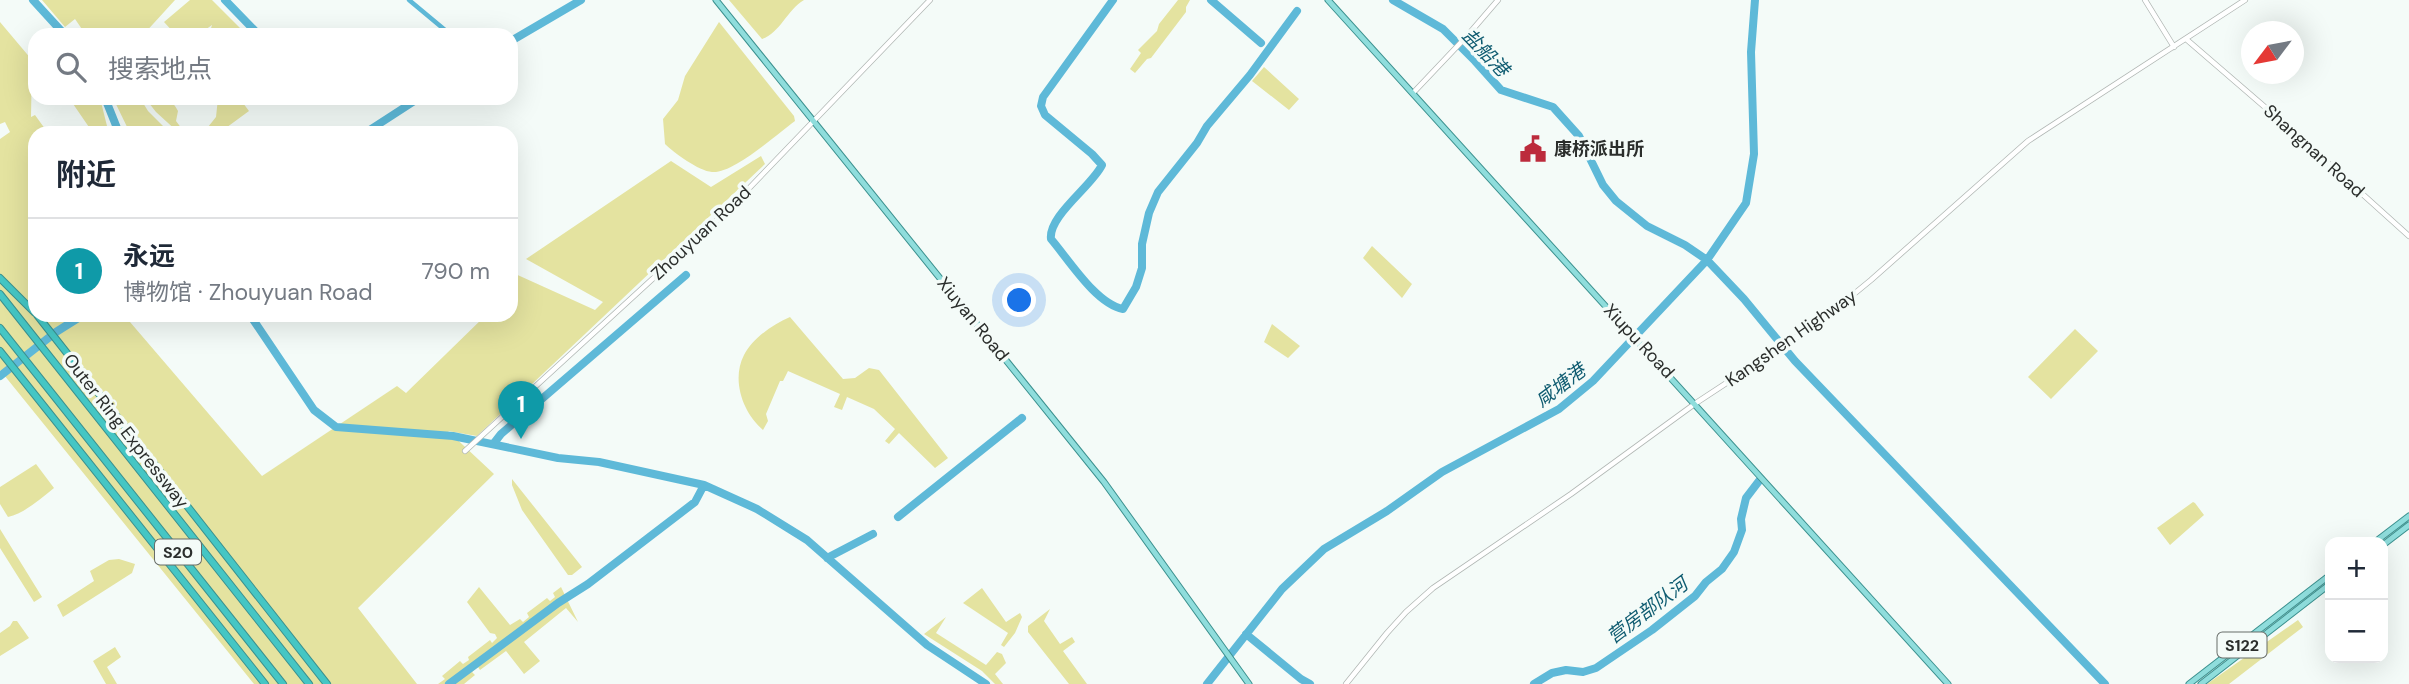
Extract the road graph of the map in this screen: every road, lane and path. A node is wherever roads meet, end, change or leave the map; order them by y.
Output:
1 (716, 0) edge
2 (930, 0) edge
3 (1328, 0) edge
4 (1498, 0) edge
5 (2145, 0) edge
6 (2245, 0) edge
7 (2186, 39) junction
8 (2174, 47) junction
9 (1413, 93) junction
10 (814, 121) junction
11 (2409, 236) edge
12 (0, 278) edge
13 (0, 294) edge
14 (28, 306) edge
15 (43, 322) edge
16 (0, 328) edge
17 (1, 353) edge
18 (1696, 403) junction
19 (468, 452) dead end
20 (2409, 516) edge
21 (2409, 525) edge
22 (2382, 537) edge
23 (2388, 541) edge
24 (2325, 579) edge
25 (2325, 588) edge
26 (265, 684) edge
27 (283, 684) edge
28 (309, 684) edge
29 (327, 684) edge
30 (1248, 684) edge
31 (1346, 684) edge
32 (1948, 684) edge
33 (2189, 684) edge
34 (2201, 684) edge

1 - 10 main road, Xiuyan Road
2 - 10 street, Zhouyuan Road
3 - 9 main road, Xiupu Road
4 - 9 street
5 - 8 street
6 - 7 street, Kangshen Highway
7 - 8 street, Kangshen Highway
7 - 11 street, Shangnan Road
8 - 18 street, Kangshen Highway
9 - 18 main road, Xiupu Road
10 - 19 street, Zhouyuan Road
10 - 30 main road, Xiuyan Road
12 - 14 highway
13 - 28 highway, Outer Ring Expressway / S20
15 - 29 highway
16 - 27 highway, Outer Ring Expressway / S20
17 - 26 highway
18 - 31 street, Kangshen Highway
18 - 32 main road, Xiupu Road
20 - 22 main road
21 - 23 main road
24 - 33 main road, S122
25 - 34 main road, S122

